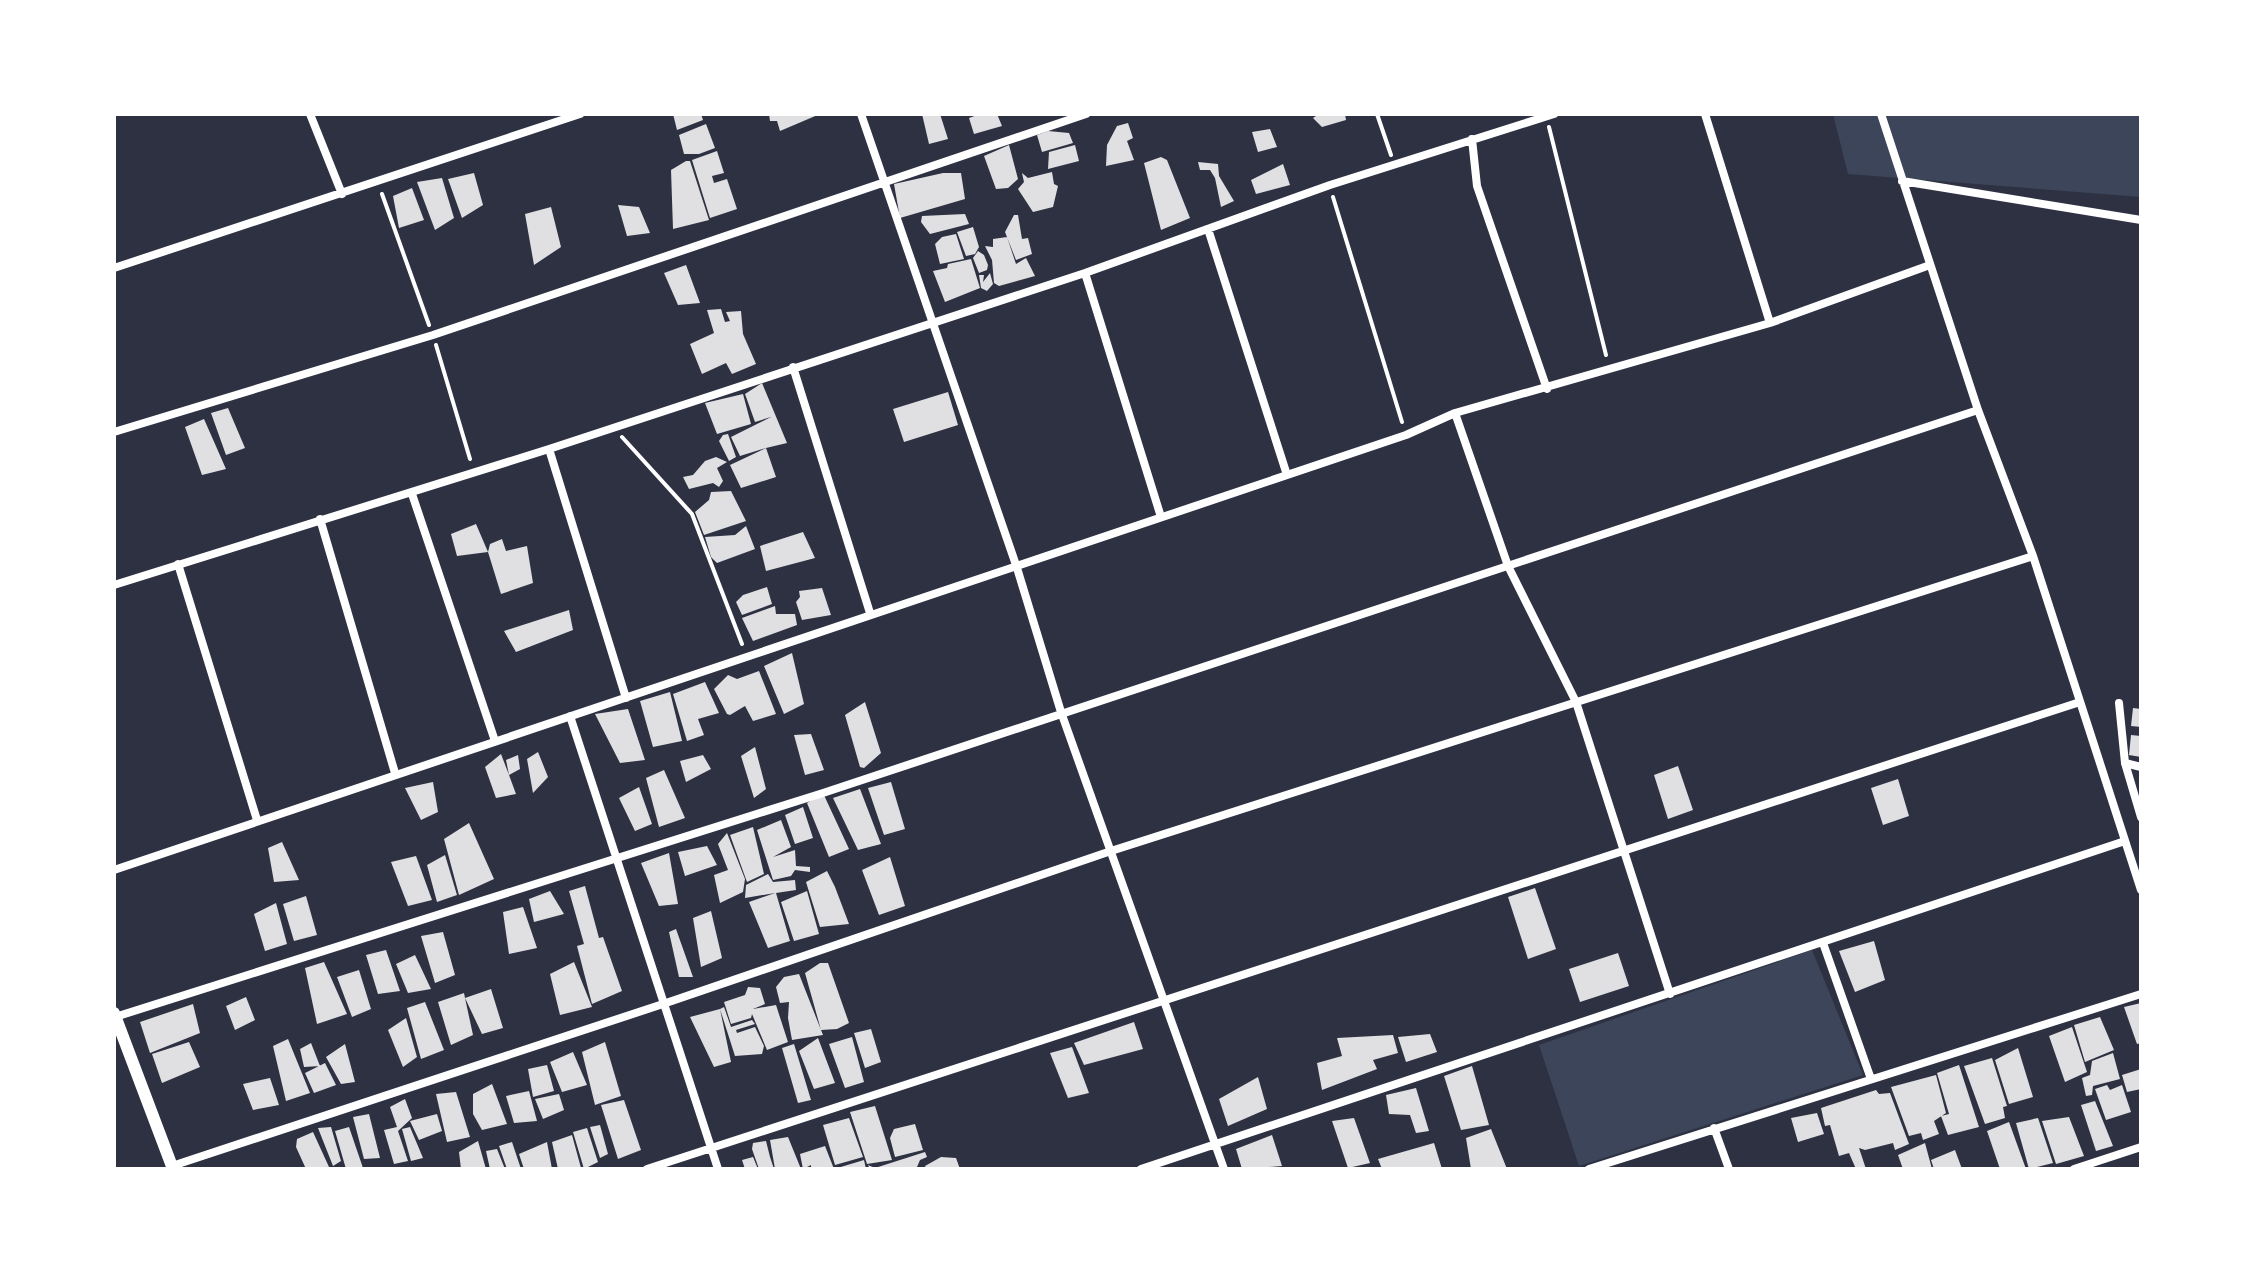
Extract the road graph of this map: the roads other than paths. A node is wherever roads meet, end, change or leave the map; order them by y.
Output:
1 (310, 114) edge
2 (580, 114) edge
3 (861, 114) edge
4 (1086, 114) edge
5 (1705, 114) edge
6 (1881, 114) edge
7 (1550, 115) edge
8 (1472, 139) junction
9 (1902, 181) junction
10 (884, 183) junction
11 (342, 194) junction
12 (2141, 220) edge
13 (1208, 229) junction
14 (1930, 265) junction
15 (114, 268) edge
16 (1085, 273) junction
17 (933, 322) junction
18 (1770, 323) junction
19 (793, 367) junction
20 (1547, 389) junction
21 (1978, 410) junction
22 (1455, 413) junction
23 (114, 432) edge
24 (549, 449) junction
25 (1287, 475) junction
26 (412, 494) junction
27 (1161, 517) junction
28 (320, 519) junction
29 (2033, 556) junction
30 (178, 564) junction
31 (1508, 566) junction
32 (1017, 568) junction
33 (114, 585) edge
34 (870, 613) junction
35 (626, 698) junction
36 (1576, 702) junction
37 (2080, 702) junction
38 (2119, 703) dead end
39 (1061, 712) junction
40 (570, 716) junction
41 (495, 741) junction
42 (2125, 763) junction
43 (2141, 767) edge
44 (395, 773) junction
45 (2141, 817) edge
46 (257, 820) junction
47 (2125, 841) junction
48 (1111, 851) junction
49 (1624, 853) junction
50 (617, 858) junction
51 (114, 870) edge
52 (2141, 890) edge
53 (1823, 943) junction
54 (1670, 994) junction
55 (2141, 994) edge
56 (1164, 1001) junction
57 (666, 1003) junction
58 (115, 1015) edge
59 (1871, 1079) junction
60 (1714, 1128) junction
61 (1215, 1144) junction
62 (711, 1147) junction
63 (2141, 1147) edge
64 (172, 1168) edge
65 (647, 1169) edge
66 (718, 1169) edge
67 (1141, 1169) edge
68 (1224, 1169) edge
69 (1589, 1169) edge
70 (1729, 1169) edge
71 (2074, 1169) edge

1 - 11 street
2 - 11 street
3 - 10 street
4 - 10 street
5 - 18 street
6 - 9 street
7 - 8 street
8 - 13 street
8 - 20 street
9 - 12 street
9 - 14 street
10 - 17 street
10 - 23 street
11 - 15 street
13 - 16 street
13 - 25 street
14 - 18 street
14 - 21 street
16 - 17 street
16 - 27 street
17 - 19 street
17 - 32 street
18 - 20 street
19 - 24 street
19 - 34 street
20 - 22 street
21 - 29 street
21 - 31 street
22 - 25 street
22 - 31 street
24 - 26 street
24 - 35 street
25 - 27 street
26 - 28 street
26 - 41 street
27 - 32 street
28 - 30 street
28 - 44 street
29 - 36 street
29 - 37 street
30 - 33 street
30 - 46 street
31 - 36 street
31 - 39 street
32 - 34 street
32 - 39 street
34 - 35 street
35 - 40 street
36 - 48 street
36 - 49 street
37 - 47 street
37 - 49 street
38 - 42 street
39 - 48 street
39 - 50 street
40 - 41 street
40 - 50 street
41 - 44 street
42 - 43 street
42 - 45 street
44 - 46 street
46 - 51 street
47 - 52 street
47 - 53 street
48 - 56 street
48 - 57 street
49 - 54 street
49 - 56 street
50 - 57 street
50 - 58 street
53 - 54 street
53 - 59 street
54 - 61 street
55 - 59 street
56 - 61 street
56 - 62 street
57 - 62 street
57 - 64 street
58 - 64 street
59 - 60 street
60 - 69 street
60 - 70 street
61 - 67 street
61 - 68 street
62 - 65 street
62 - 66 street
63 - 71 street

